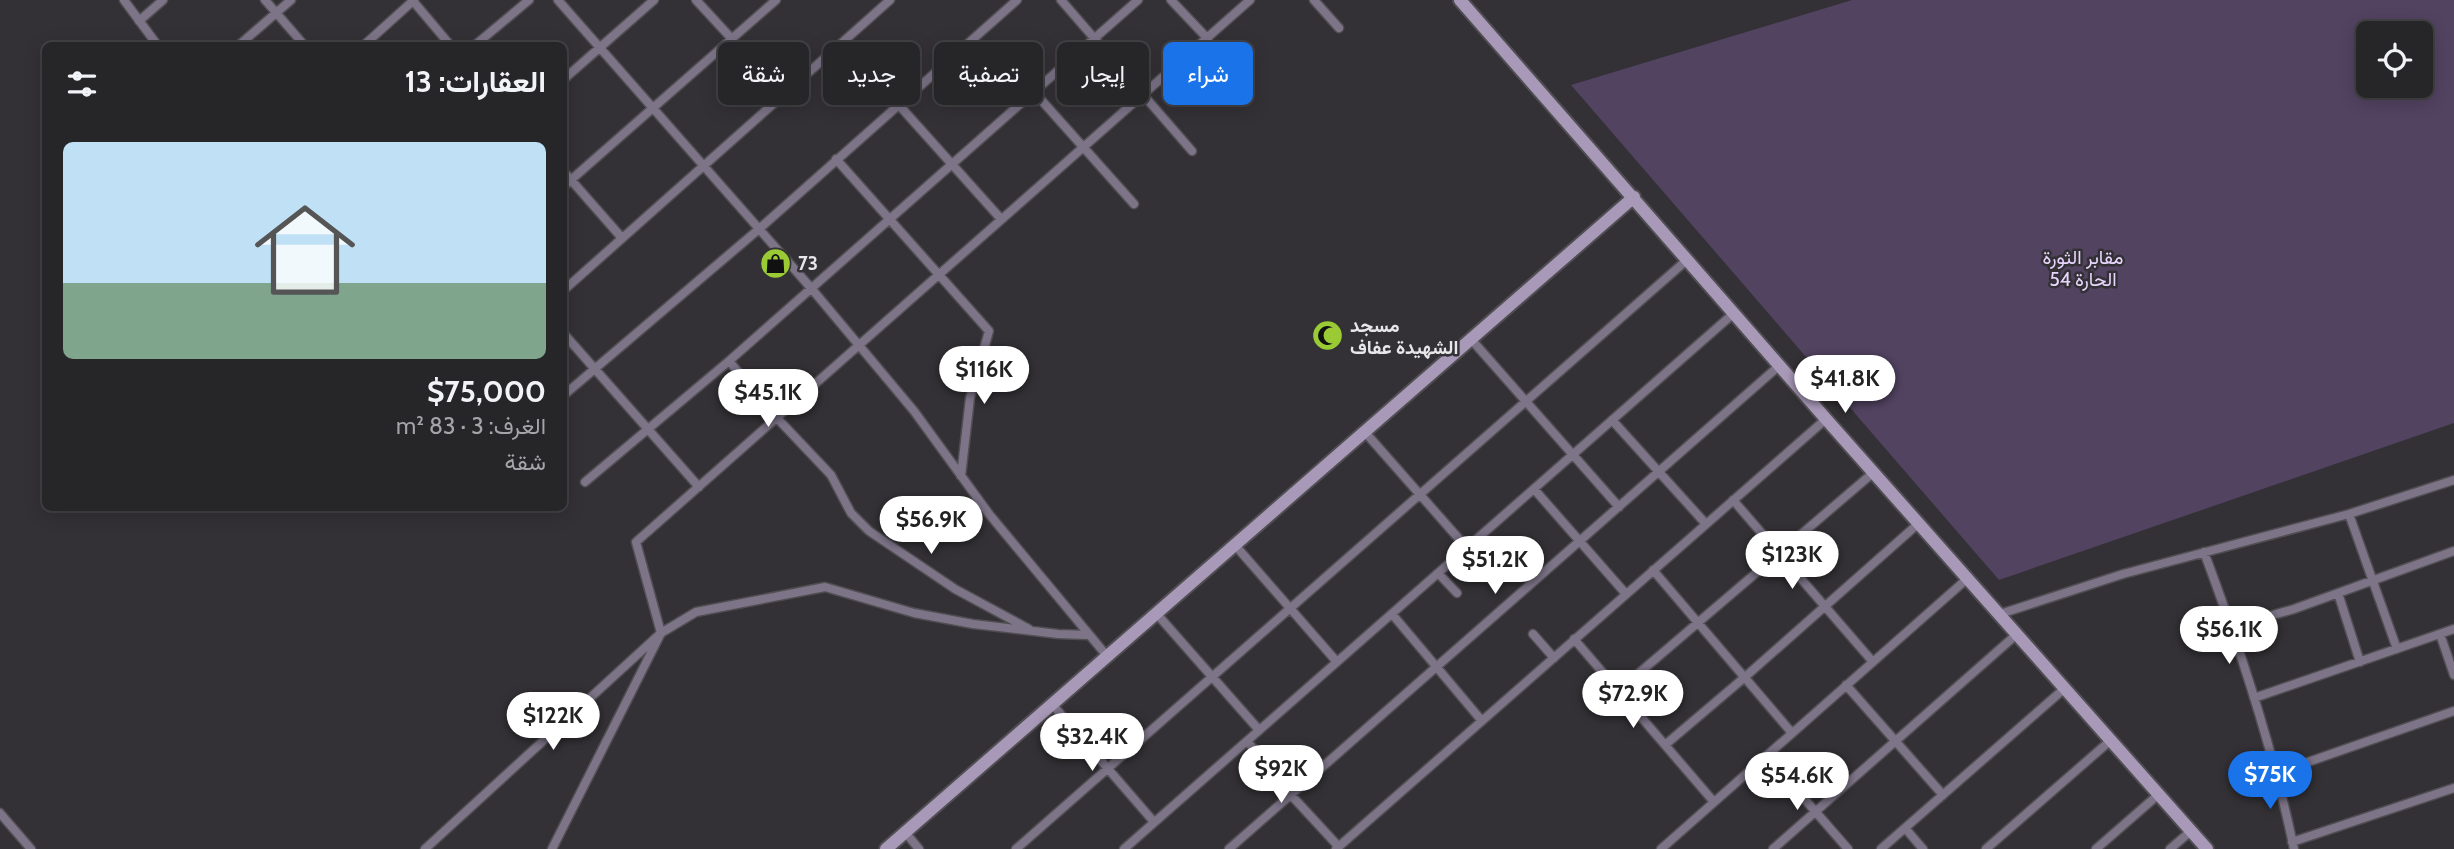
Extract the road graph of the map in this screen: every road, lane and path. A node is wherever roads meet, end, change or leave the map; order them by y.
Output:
1 (124, 0) edge
2 (163, 0) edge
3 (265, 0) edge
4 (292, 0) edge
5 (528, 0) edge
6 (558, 0) edge
7 (654, 0) edge
8 (696, 0) edge
9 (776, 0) edge
10 (890, 0) edge
11 (1017, 0) edge
12 (1061, 0) edge
13 (1138, 0) edge
14 (1171, 0) edge
15 (1250, 0) edge
16 (1314, 0) edge
17 (1460, 0) edge
18 (413, 1) edge
19 (276, 13) junction
20 (139, 21) junction
21 (1339, 28) dead end
22 (1093, 38) junction
23 (732, 39) junction
24 (1208, 39) junction
25 (155, 42) edge
26 (243, 42) edge
27 (302, 42) edge
28 (367, 42) edge
29 (449, 42) edge
30 (479, 42) edge
31 (1097, 42) edge
32 (600, 48) junction
33 (567, 76) edge
34 (920, 85) edge
35 (1043, 85) edge
36 (1149, 91) edge
37 (1149, 101) edge
38 (1043, 102) edge
39 (897, 105) edge
40 (899, 105) edge
41 (1021, 105) edge
42 (1132, 105) edge
43 (652, 108) junction
44 (1084, 146) junction
45 (1192, 151) dead end
46 (836, 159) junction
47 (952, 164) junction
48 (703, 167) junction
49 (567, 183) edge
50 (1634, 197) junction
51 (1134, 204) dead end
52 (890, 219) junction
53 (1001, 219) junction
54 (759, 229) junction
55 (622, 238) junction
56 (1688, 259) junction
57 (939, 276) junction
58 (567, 287) edge
59 (811, 288) junction
60 (1734, 313) junction
61 (567, 338) edge
62 (1470, 338) junction
63 (860, 346) junction
64 (729, 360) junction
65 (1780, 365) junction
66 (594, 370) junction
67 (567, 392) edge
68 (1526, 402) junction
69 (776, 417) junction
70 (1826, 419) junction
71 (1612, 420) junction
72 (646, 429) junction
73 (1364, 431) junction
74 (1572, 455) junction
75 (1658, 472) junction
76 (1874, 472) junction
77 (961, 477) junction
78 (2454, 480) edge
79 (585, 482) dead end
80 (699, 487) junction
81 (1534, 489) junction
82 (1420, 495) junction
83 (1733, 500) junction
84 (1619, 507) junction
85 (2349, 514) junction
86 (1919, 523) junction
87 (1706, 524) junction
88 (1580, 541) junction
89 (1234, 544) junction
90 (1467, 548) junction
91 (2454, 551) edge
92 (2204, 552) junction
93 (1779, 554) junction
94 (1653, 570) junction
95 (1438, 573) junction
96 (1968, 578) junction
97 (2373, 581) junction
98 (1457, 593) dead end
99 (2337, 593) junction
100 (1626, 594) junction
101 (1824, 607) junction
102 (1290, 608) junction
103 (1156, 613) junction
104 (1392, 614) junction
105 (2000, 614) junction
106 (1698, 624) junction
107 (2231, 627) junction
108 (2454, 629) edge
109 (1033, 631) junction
110 (661, 633) junction
111 (1533, 634) dead end
112 (2017, 634) junction
113 (2440, 634) junction
114 (1087, 635) junction
115 (1574, 639) junction
116 (2397, 649) junction
117 (1107, 656) junction
118 (1554, 658) junction
119 (1337, 662) junction
120 (1873, 662) junction
121 (2360, 662) junction
122 (1436, 667) junction
123 (2454, 675) edge
124 (1212, 677) junction
125 (1745, 677) junction
126 (1846, 685) junction
127 (2065, 688) junction
128 (1618, 691) junction
129 (2254, 698) junction
130 (1052, 704) junction
131 (2454, 711) edge
132 (1482, 721) junction
133 (1259, 730) junction
134 (1792, 733) junction
135 (2111, 740) junction
136 (1247, 741) junction
137 (1896, 741) junction
138 (1665, 745) junction
139 (1767, 756) junction
140 (1108, 769) junction
141 (2272, 774) junction
142 (2454, 788) edge
143 (2159, 794) junction
144 (1291, 795) junction
145 (1943, 795) junction
146 (1714, 802) junction
147 (1816, 811) junction
148 (0, 813) edge
149 (1154, 822) junction
150 (1905, 828) junction
151 (2191, 831) junction
152 (905, 832) junction
153 (2293, 845) edge
154 (1338, 848) edge
155 (31, 849) edge
156 (425, 849) edge
157 (552, 849) edge
158 (886, 849) edge
159 (919, 849) edge
160 (1016, 849) edge
161 (1124, 849) edge
162 (1229, 849) edge
163 (1661, 849) edge
164 (1773, 849) edge
165 (1848, 849) edge
166 (1881, 849) edge
167 (1923, 849) edge
168 (1986, 849) edge
169 (2096, 849) edge
170 (2170, 849) edge
171 (2207, 849) edge

1 - 20 street
2 - 20 street
3 - 19 street
4 - 19 street
5 - 30 street
6 - 32 street
7 - 32 street
8 - 23 street
9 - 23 street
10 - 48 street
11 - 34 street
12 - 22 street
13 - 22 street
14 - 24 street
15 - 24 street
16 - 21 street
17 - 50 main road
18 - 28 street
18 - 29 street
19 - 26 street
19 - 27 street
20 - 25 street
22 - 31 street
22 - 35 street
23 - 43 street
24 - 36 street
32 - 33 street
32 - 43 street
37 - 45 street
38 - 44 street
39 - 46 street
40 - 47 street
41 - 47 street
42 - 44 street
43 - 48 street
43 - 49 street
44 - 51 street
44 - 53 street
46 - 52 street
46 - 54 street
47 - 52 street
47 - 53 street
48 - 54 street
48 - 55 street
49 - 55 street
50 - 56 main road
50 - 62 main road
52 - 57 street
52 - 59 street
53 - 57 street
54 - 59 street
54 - 66 street
55 - 58 street
56 - 60 main road
56 - 68 street
57 - 63 street
57 - 77 street
59 - 63 street
59 - 64 street
60 - 65 main road
60 - 71 street
61 - 66 street
62 - 68 street
62 - 73 main road
63 - 69 street
63 - 77 street
64 - 69 street
64 - 72 street
65 - 70 main road
65 - 75 street
66 - 67 street
66 - 72 street
68 - 74 street
68 - 82 street
69 - 80 street
69 - 109 street
70 - 76 main road
70 - 83 street
71 - 74 street
71 - 75 street
72 - 79 street
72 - 80 street
73 - 82 street
73 - 89 main road
74 - 81 street
74 - 84 street
75 - 84 street
75 - 87 street
76 - 86 main road
76 - 93 street
77 - 114 street
78 - 85 street
80 - 110 street
81 - 88 street
81 - 90 street
82 - 90 street
82 - 102 street
83 - 87 street
83 - 93 street
84 - 88 street
85 - 92 street
85 - 97 street
86 - 96 main road
86 - 101 street
87 - 94 street
88 - 100 street
88 - 122 street
89 - 102 street
89 - 103 main road
90 - 95 street
91 - 97 street
92 - 105 street
92 - 107 street
93 - 101 street
93 - 106 street
94 - 100 street
94 - 106 street
95 - 98 street
95 - 104 street
96 - 105 main road
96 - 120 street
97 - 99 street
97 - 116 street
99 - 107 street
99 - 121 street
100 - 115 street
101 - 120 street
101 - 125 street
102 - 119 street
102 - 124 street
103 - 117 main road
103 - 124 street
104 - 119 street
104 - 122 street
105 - 112 main road
106 - 125 street
106 - 128 street
107 - 129 street
108 - 113 street
109 - 110 street
109 - 114 street
110 - 156 street
110 - 157 street
111 - 118 street
112 - 127 main road
112 - 137 street
113 - 116 street
113 - 123 street
114 - 117 street
115 - 118 street
115 - 128 street
116 - 121 street
117 - 130 main road
118 - 132 street
119 - 133 street
120 - 126 street
121 - 129 street
122 - 132 street
122 - 144 street
124 - 133 street
124 - 140 street
125 - 134 street
125 - 138 street
126 - 134 street
126 - 137 street
127 - 135 main road
127 - 145 street
128 - 138 street
129 - 141 street
130 - 140 street
130 - 152 main road
131 - 141 street
132 - 154 street
133 - 136 street
134 - 139 street
135 - 143 main road
135 - 168 street
136 - 144 street
136 - 149 street
137 - 145 street
137 - 147 street
138 - 146 street
139 - 146 street
139 - 147 street
140 - 149 street
140 - 160 street
141 - 153 street
142 - 153 street
143 - 151 main road
143 - 169 street
144 - 154 street
144 - 162 street
145 - 150 street
146 - 163 street
147 - 164 street
147 - 165 street
148 - 155 street
149 - 161 street
150 - 166 street
150 - 167 street
151 - 170 street
151 - 171 main road
152 - 158 main road
152 - 159 street

